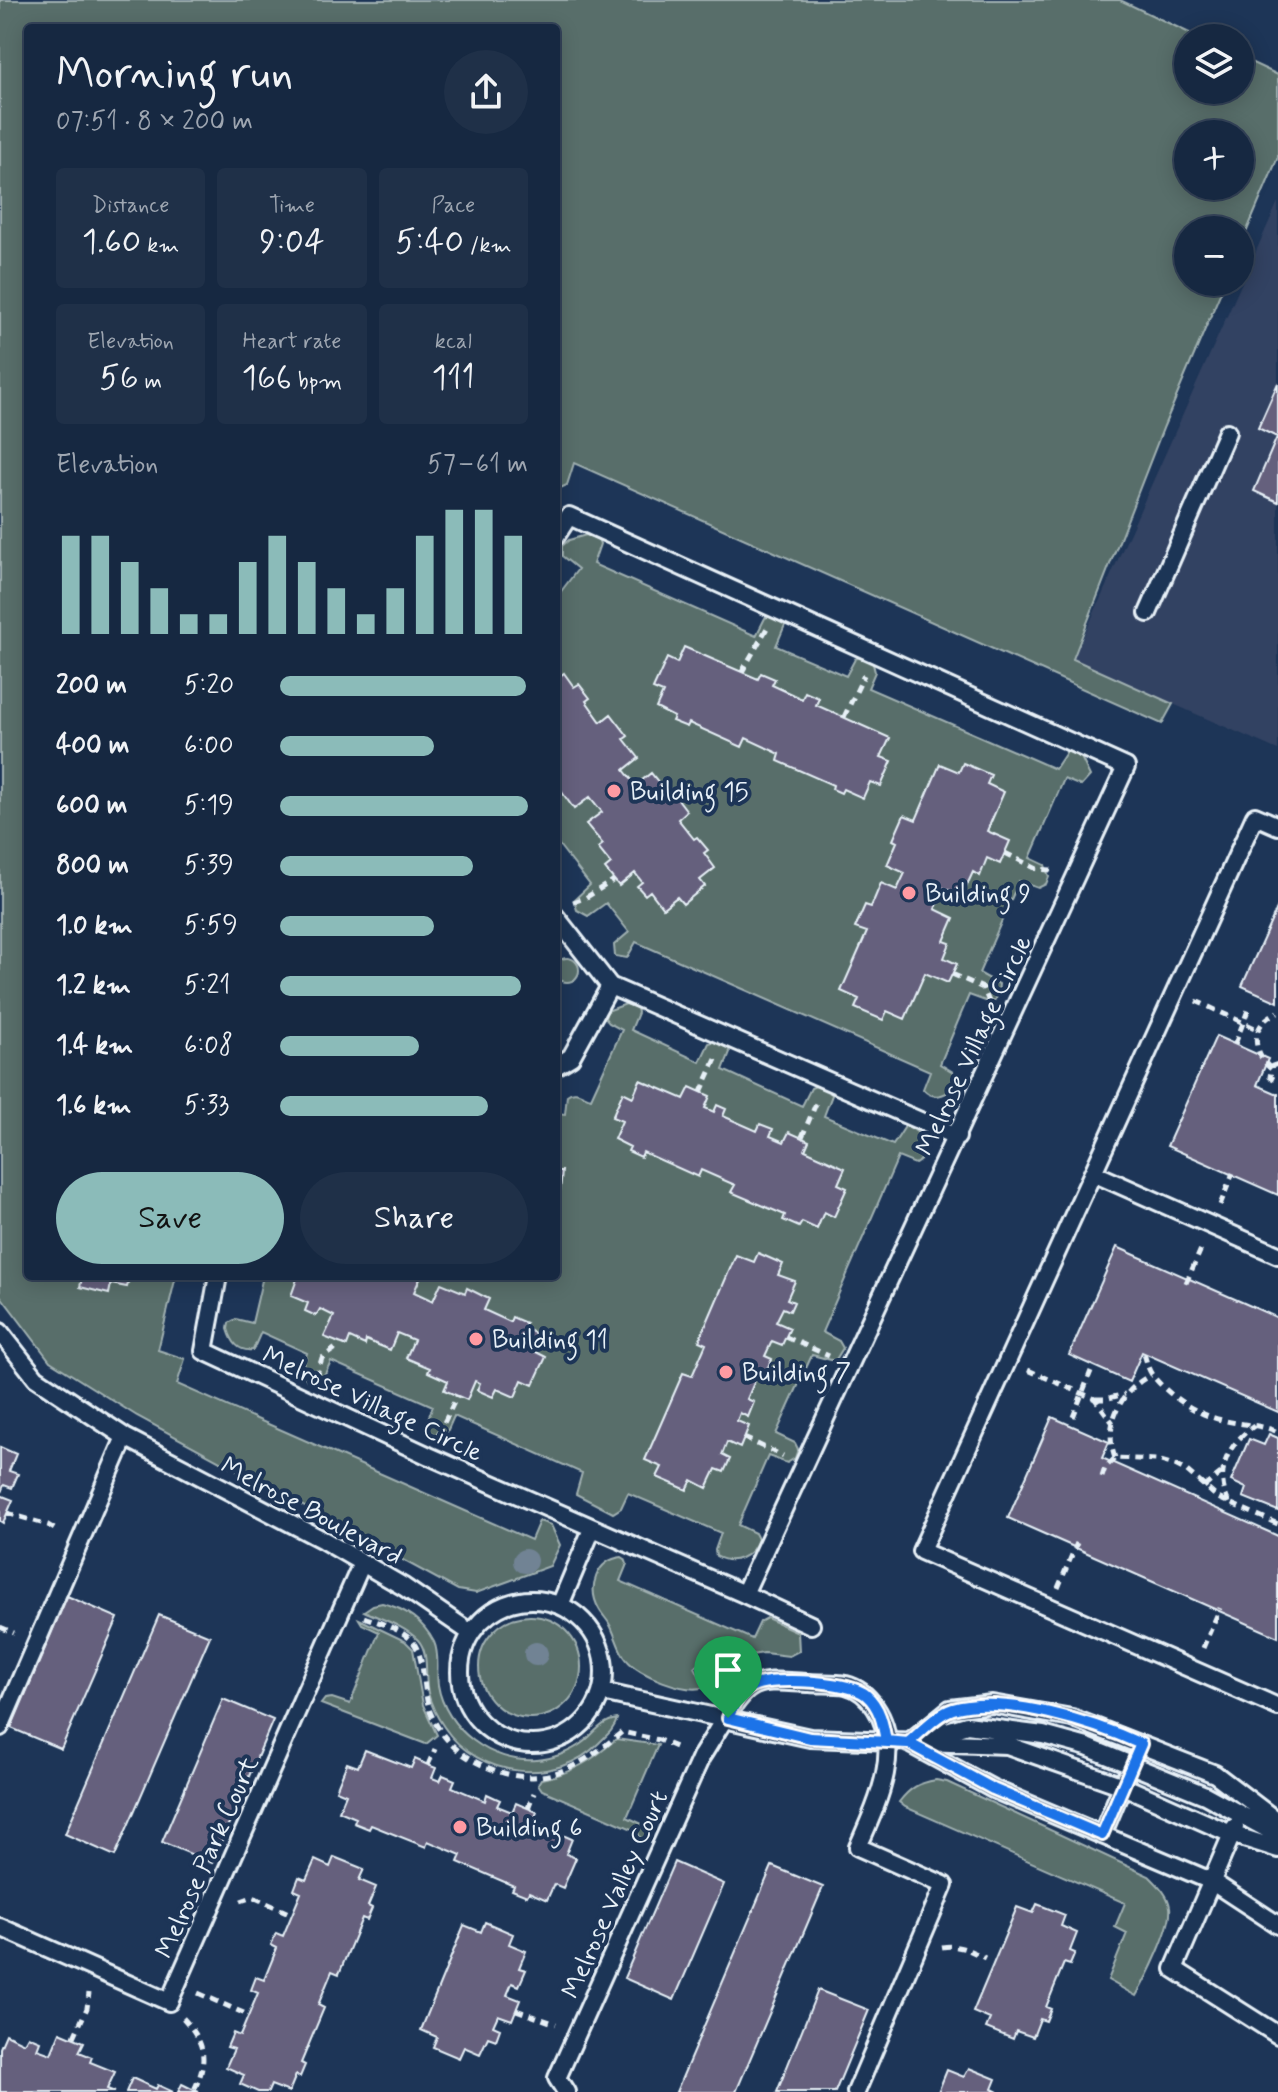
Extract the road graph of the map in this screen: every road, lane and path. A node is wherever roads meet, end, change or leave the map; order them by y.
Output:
1 (1227, 432) dead end
2 (560, 530) edge
3 (775, 609) junction
4 (1148, 613) dead end
5 (879, 656) junction
6 (742, 672) dead end
7 (844, 717) dead end
8 (1278, 826) edge
9 (1005, 853) dead end
10 (614, 880) dead end
11 (1075, 880) junction
12 (561, 912) edge
13 (952, 974) dead end
14 (610, 986) junction
15 (1175, 991) junction
16 (1250, 1005) dead end
17 (1278, 1012) edge
18 (1014, 1014) junction
19 (1244, 1022) junction
20 (1257, 1029) junction
21 (730, 1038) junction
22 (1235, 1044) dead end
23 (560, 1064) edge
24 (1278, 1064) edge
25 (1271, 1069) junction
26 (1278, 1081) edge
27 (833, 1084) junction
28 (701, 1092) dead end
29 (802, 1137) dead end
30 (957, 1137) junction
31 (1093, 1173) junction
32 (1278, 1255) edge
33 (217, 1280) edge
34 (0, 1332) edge
35 (786, 1337) dead end
36 (338, 1343) dead end
37 (1144, 1354) dead end
38 (1008, 1361) junction
39 (851, 1366) junction
40 (1091, 1371) dead end
41 (1151, 1375) junction
42 (1083, 1394) junction
43 (1125, 1394) junction
44 (457, 1396) dead end
45 (306, 1399) junction
46 (1095, 1399) junction
47 (1073, 1417) dead end
48 (1235, 1422) junction
49 (1113, 1423) junction
50 (1254, 1425) junction
51 (1278, 1432) edge
52 (125, 1437) junction
53 (744, 1438) dead end
54 (1237, 1440) junction
55 (429, 1456) junction
56 (1115, 1458) junction
57 (1223, 1472) junction
58 (1102, 1477) dead end
59 (798, 1479) junction
60 (1204, 1487) junction
61 (1229, 1503) junction
62 (7, 1513) dead end
63 (1278, 1524) edge
64 (592, 1529) junction
65 (80, 1542) junction
66 (1077, 1543) dead end
67 (362, 1563) junction
68 (744, 1594) junction
69 (560, 1605) junction
70 (1050, 1607) junction
71 (1220, 1608) dead end
72 (356, 1613) dead end
73 (811, 1625) dead end
74 (471, 1633) junction
75 (1194, 1670) junction
76 (602, 1692) junction
77 (1278, 1707) edge
78 (728, 1718) junction
79 (0, 1727) edge
80 (886, 1741) junction
81 (908, 1743) junction
82 (1141, 1744) junction
83 (435, 1749) dead end
84 (681, 1750) dead end
85 (428, 1765) dead end
86 (1132, 1765) junction
87 (1123, 1786) junction
88 (534, 1793) dead end
89 (528, 1808) dead end
90 (1245, 1808) junction
91 (1278, 1822) edge
92 (1231, 1834) junction
93 (1102, 1835) junction
94 (1278, 1835) edge
95 (1278, 1849) edge
96 (1211, 1881) junction
97 (208, 1912) junction
98 (291, 1914) dead end
99 (1278, 1925) edge
100 (0, 1927) edge
101 (985, 1958) dead end
102 (912, 1961) junction
103 (96, 1970) junction
104 (177, 1983) junction
105 (169, 2002) junction
106 (516, 2010) dead end
107 (248, 2015) dead end
108 (1278, 2035) edge
109 (74, 2037) dead end
110 (575, 2040) junction
111 (194, 2090) dead end
112 (566, 2092) edge
113 (856, 2092) edge

1 - 4 lane
2 - 3 lane, Melrose Village Circle
3 - 5 lane, Melrose Village Circle
3 - 6 path
5 - 7 path
5 - 11 lane, Melrose Village Circle
8 - 15 lane
9 - 11 path
10 - 12 path
11 - 18 lane, Melrose Village Circle
12 - 14 lane
13 - 18 path
14 - 21 lane
14 - 23 lane
15 - 19 path
15 - 31 lane
16 - 19 path
17 - 20 path
18 - 30 lane, Melrose Village Circle
19 - 20 path
19 - 22 path
20 - 25 path
21 - 27 lane
21 - 28 path
24 - 25 path
25 - 26 path
27 - 29 path
27 - 30 lane
30 - 39 lane, Melrose Village Circle
31 - 32 lane
31 - 38 lane
33 - 45 lane, Melrose Village Circle
34 - 52 lane, Melrose Boulevard
35 - 39 path
36 - 45 path
37 - 41 path
38 - 42 path
38 - 70 lane
39 - 59 lane, Melrose Village Circle
40 - 42 path
41 - 43 path
41 - 48 path
42 - 46 path
42 - 47 path
43 - 46 path
43 - 49 path
44 - 55 path
45 - 55 lane, Melrose Village Circle
46 - 49 path
48 - 50 path
48 - 54 path
49 - 56 path
50 - 51 path
50 - 54 path
52 - 65 lane
52 - 67 lane, Melrose Boulevard
53 - 59 path
54 - 57 path
55 - 64 lane, Melrose Village Circle
56 - 58 path
56 - 60 path
57 - 60 path
57 - 61 path
59 - 68 lane, Melrose Village Circle
60 - 61 path
61 - 63 path
62 - 65 path
64 - 68 lane, Melrose Village Circle
64 - 69 lane
65 - 79 lane
66 - 70 path
67 - 74 lane, Melrose Boulevard
67 - 97 lane, Melrose Park Court
68 - 73 lane
69 - 74 lane
69 - 76 lane
70 - 75 lane
71 - 75 path
72 - 84 path
74 - 76 lane
75 - 77 lane
76 - 78 lane
78 - 80 lane
78 - 80 lane, Melrose Valley Court
78 - 110 lane, Melrose Valley Court
80 - 81 lane
80 - 102 lane
81 - 82 lane
81 - 86 lane
81 - 87 lane
81 - 93 lane
82 - 86 lane
82 - 90 lane
83 - 85 path
86 - 87 lane
86 - 90 lane
87 - 92 lane
87 - 93 lane
88 - 89 path
90 - 91 lane
90 - 92 lane
90 - 94 lane
92 - 95 lane
92 - 96 lane
93 - 96 lane
96 - 99 lane
96 - 108 lane
97 - 98 path
97 - 104 lane, Melrose Park Court
100 - 103 lane
101 - 102 path
102 - 113 lane
103 - 105 lane
103 - 109 path
104 - 105 lane, Melrose Park Court
104 - 107 path
105 - 111 path
106 - 110 path
110 - 112 lane, Melrose Valley Court

